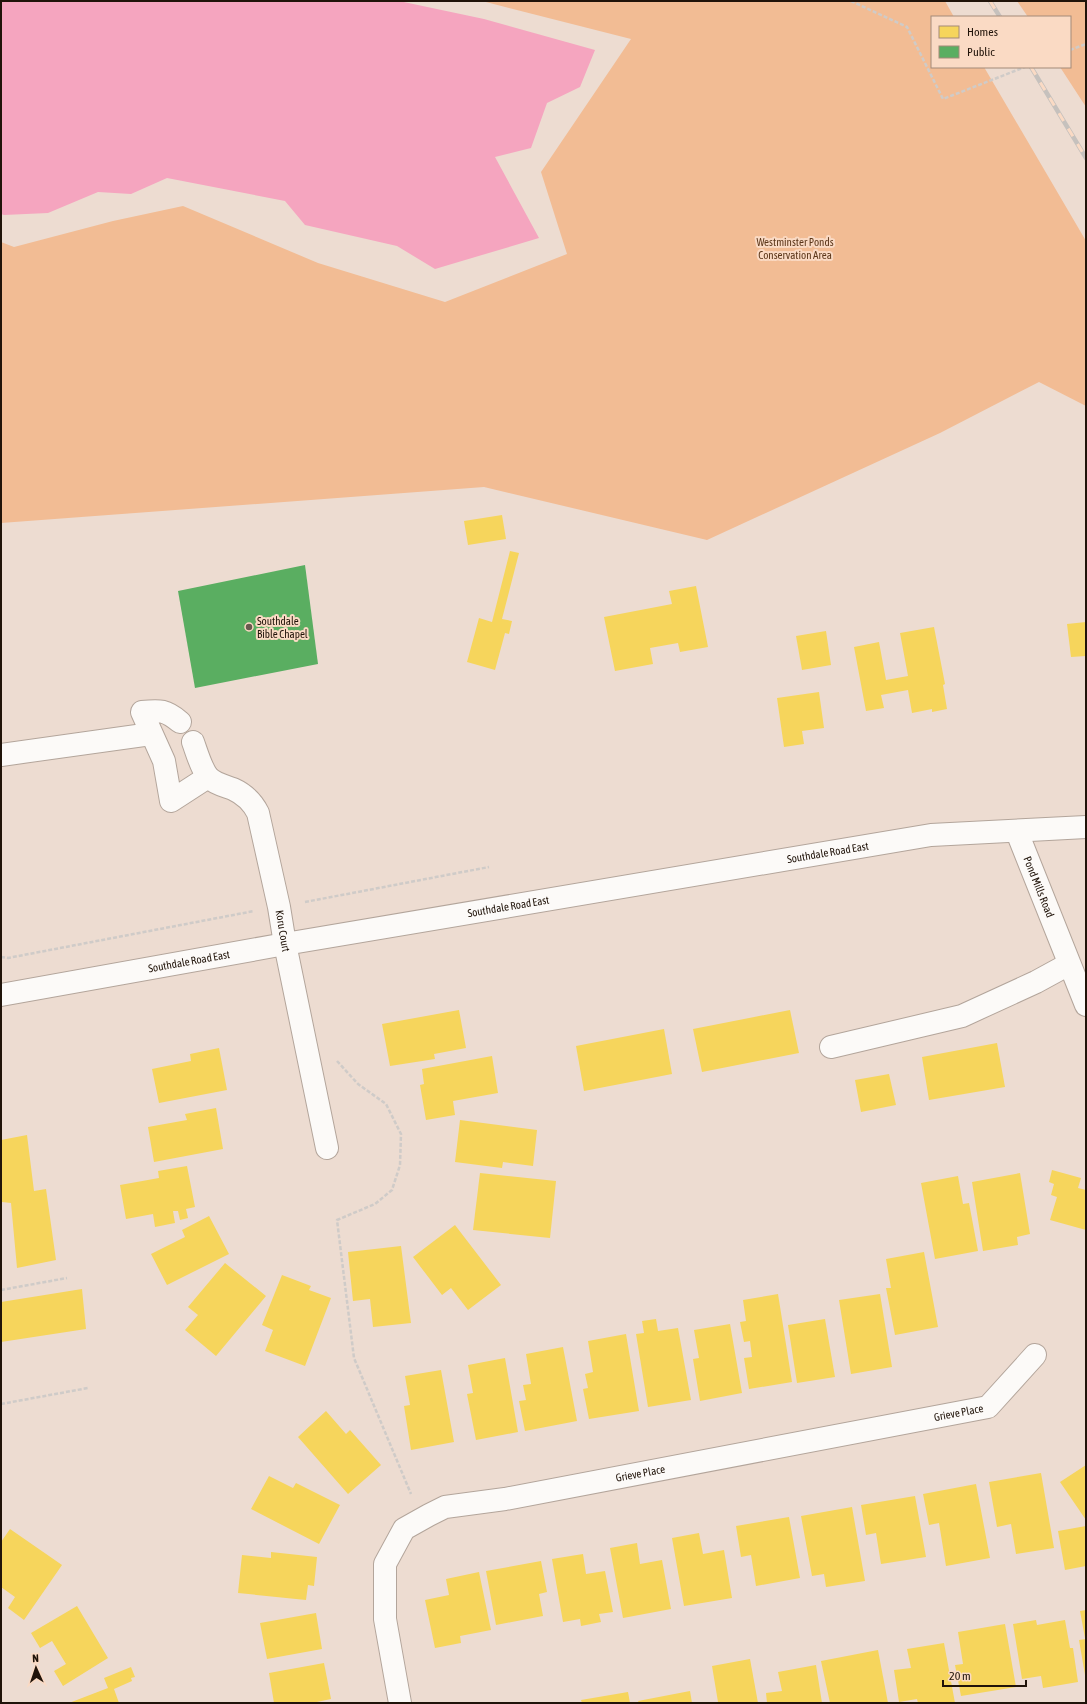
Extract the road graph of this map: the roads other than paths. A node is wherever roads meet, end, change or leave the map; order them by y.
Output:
1 (180, 722) dead end
2 (151, 734) junction
3 (193, 742) dead end
4 (1, 755) edge
5 (208, 777) junction
6 (1086, 827) edge
7 (1017, 832) junction
8 (285, 944) junction
9 (1069, 964) junction
10 (1, 994) edge
11 (1086, 1005) edge
12 (831, 1047) dead end
13 (327, 1148) dead end
14 (1035, 1355) dead end
15 (400, 1703) edge

1 - 2 main road
2 - 4 main road
2 - 5 main road
3 - 5 main road
5 - 8 main road, Koru Court
6 - 7 main road
7 - 8 main road, Southdale Road East
7 - 9 main road, Pond Mills Road
8 - 10 main road, Southdale Road East
8 - 13 main road, Koru Court
9 - 11 main road, Pond Mills Road
9 - 12 main road
14 - 15 main road, Grieve Place

